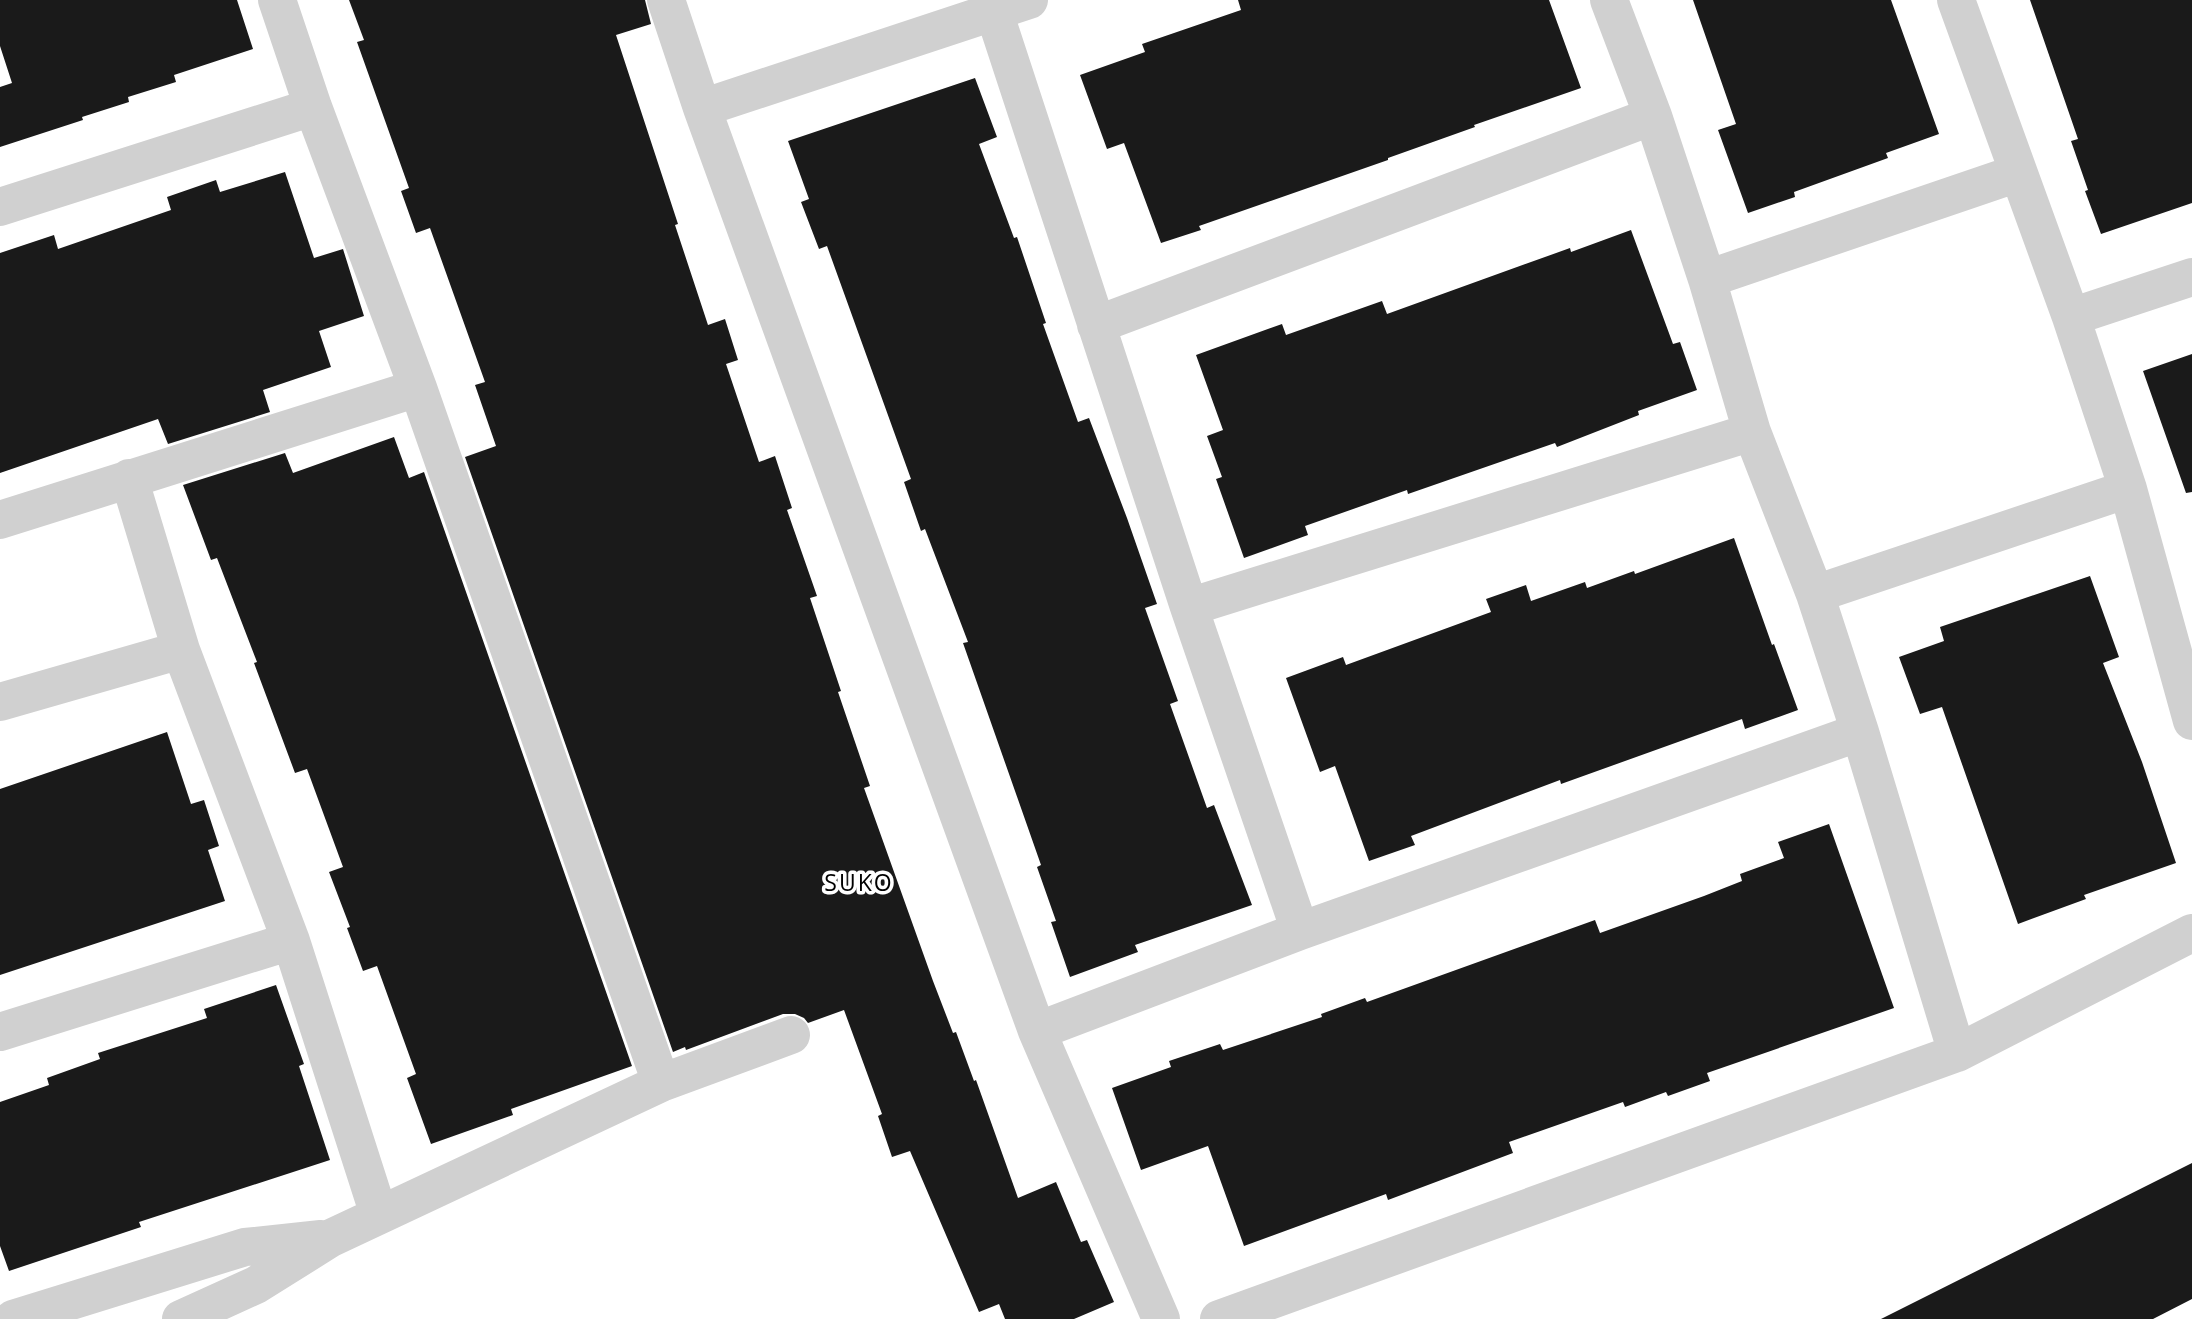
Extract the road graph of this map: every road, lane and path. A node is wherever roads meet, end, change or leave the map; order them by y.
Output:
1 (277, 0) edge
2 (666, 0) edge
3 (1609, 0) edge
4 (1956, 0) edge
5 (1012, 6) edge
6 (313, 107) junction
7 (702, 108) junction
8 (1653, 116) junction
9 (2018, 173) junction
10 (0, 207) edge
11 (2192, 277) edge
12 (1707, 279) junction
13 (2071, 317) junction
14 (1096, 325) junction
15 (418, 388) junction
16 (1752, 432) junction
17 (129, 478) junction
18 (2128, 489) junction
19 (0, 520) edge
20 (1815, 594) junction
21 (1189, 607) junction
22 (181, 650) junction
23 (0, 702) edge
24 (2192, 721) edge
25 (1860, 732) junction
26 (1300, 931) junction
27 (2192, 933) edge
28 (291, 941) junction
29 (0, 1031) edge
30 (1038, 1031) junction
31 (791, 1035) dead end
32 (1957, 1053) junction
33 (661, 1083) junction
34 (379, 1215) junction
35 (331, 1238) junction
36 (13, 1319) edge
37 (181, 1319) edge
38 (1161, 1319) edge
39 (1219, 1319) edge

1 - 6 street
2 - 7 street
3 - 8 street
4 - 9 street
5 - 7 street
5 - 14 street
6 - 10 street
6 - 15 street
7 - 30 street
8 - 12 street
8 - 14 street
9 - 12 street
9 - 13 street
11 - 13 street
12 - 16 street
13 - 18 street
14 - 21 street
15 - 17 street
15 - 33 street
16 - 20 street
16 - 21 street
17 - 19 street
17 - 22 street
18 - 20 street
18 - 24 street
20 - 25 street
21 - 26 street
22 - 23 street
22 - 28 street
25 - 26 street
25 - 32 street
26 - 30 street
27 - 32 street
28 - 29 street
28 - 34 street
30 - 38 street
31 - 33 street
32 - 39 street
33 - 34 street
34 - 35 street
35 - 36 street
35 - 37 street

